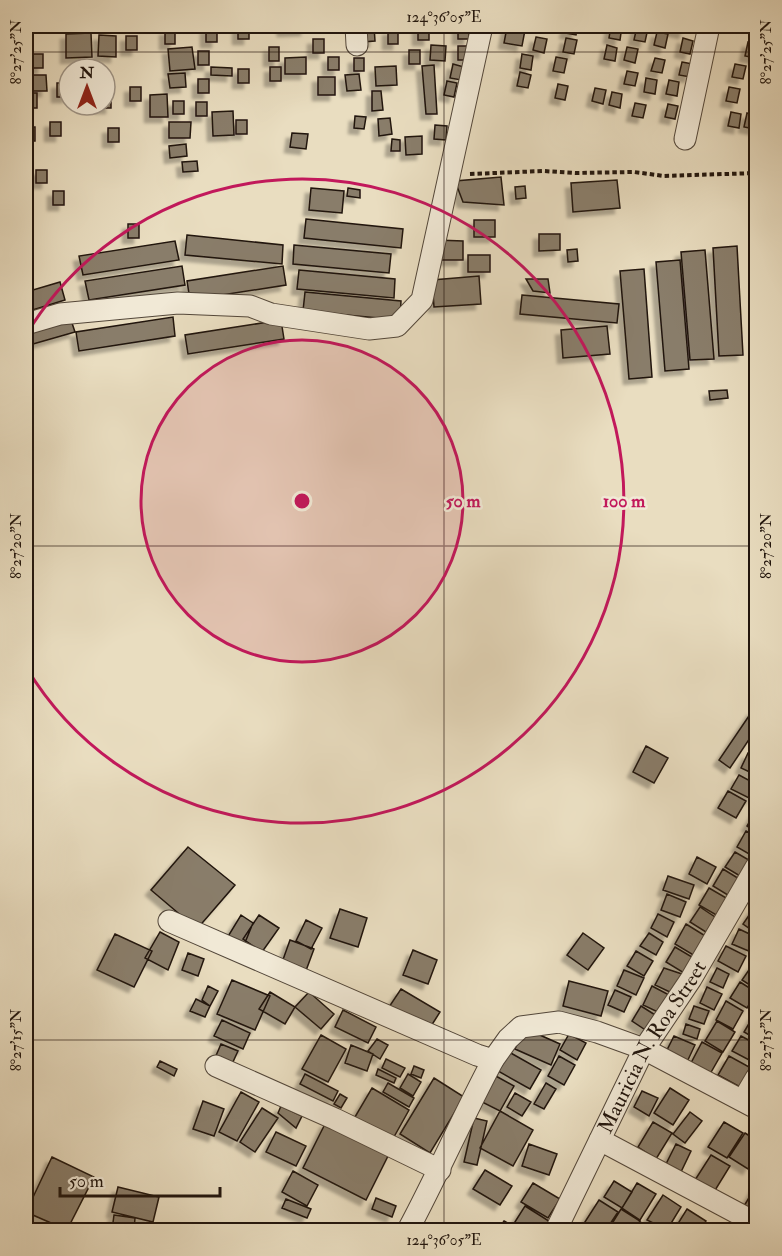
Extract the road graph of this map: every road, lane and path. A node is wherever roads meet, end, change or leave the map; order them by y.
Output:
1 (482, 26) edge
2 (709, 26) edge
3 (685, 139) dead end
4 (756, 172) edge
5 (448, 175) junction
6 (26, 324) edge
7 (756, 867) edge
8 (169, 921) dead end
9 (644, 1049) junction
10 (493, 1060) junction
11 (216, 1066) dead end
12 (756, 1078) edge
13 (750, 1104) edge
14 (600, 1140) junction
15 (440, 1170) junction
16 (756, 1224) edge
17 (408, 1230) edge
18 (557, 1230) edge

1 - 5 street
2 - 3 street
4 - 5 path
5 - 6 street
7 - 9 street, Mauricia N. Roa Street
8 - 10 street
9 - 10 street
9 - 13 street
9 - 14 street, Mauricia N. Roa Street
10 - 15 street
11 - 15 street
12 - 13 street
14 - 16 street
14 - 18 street, Mauricia N. Roa Street
15 - 17 street

